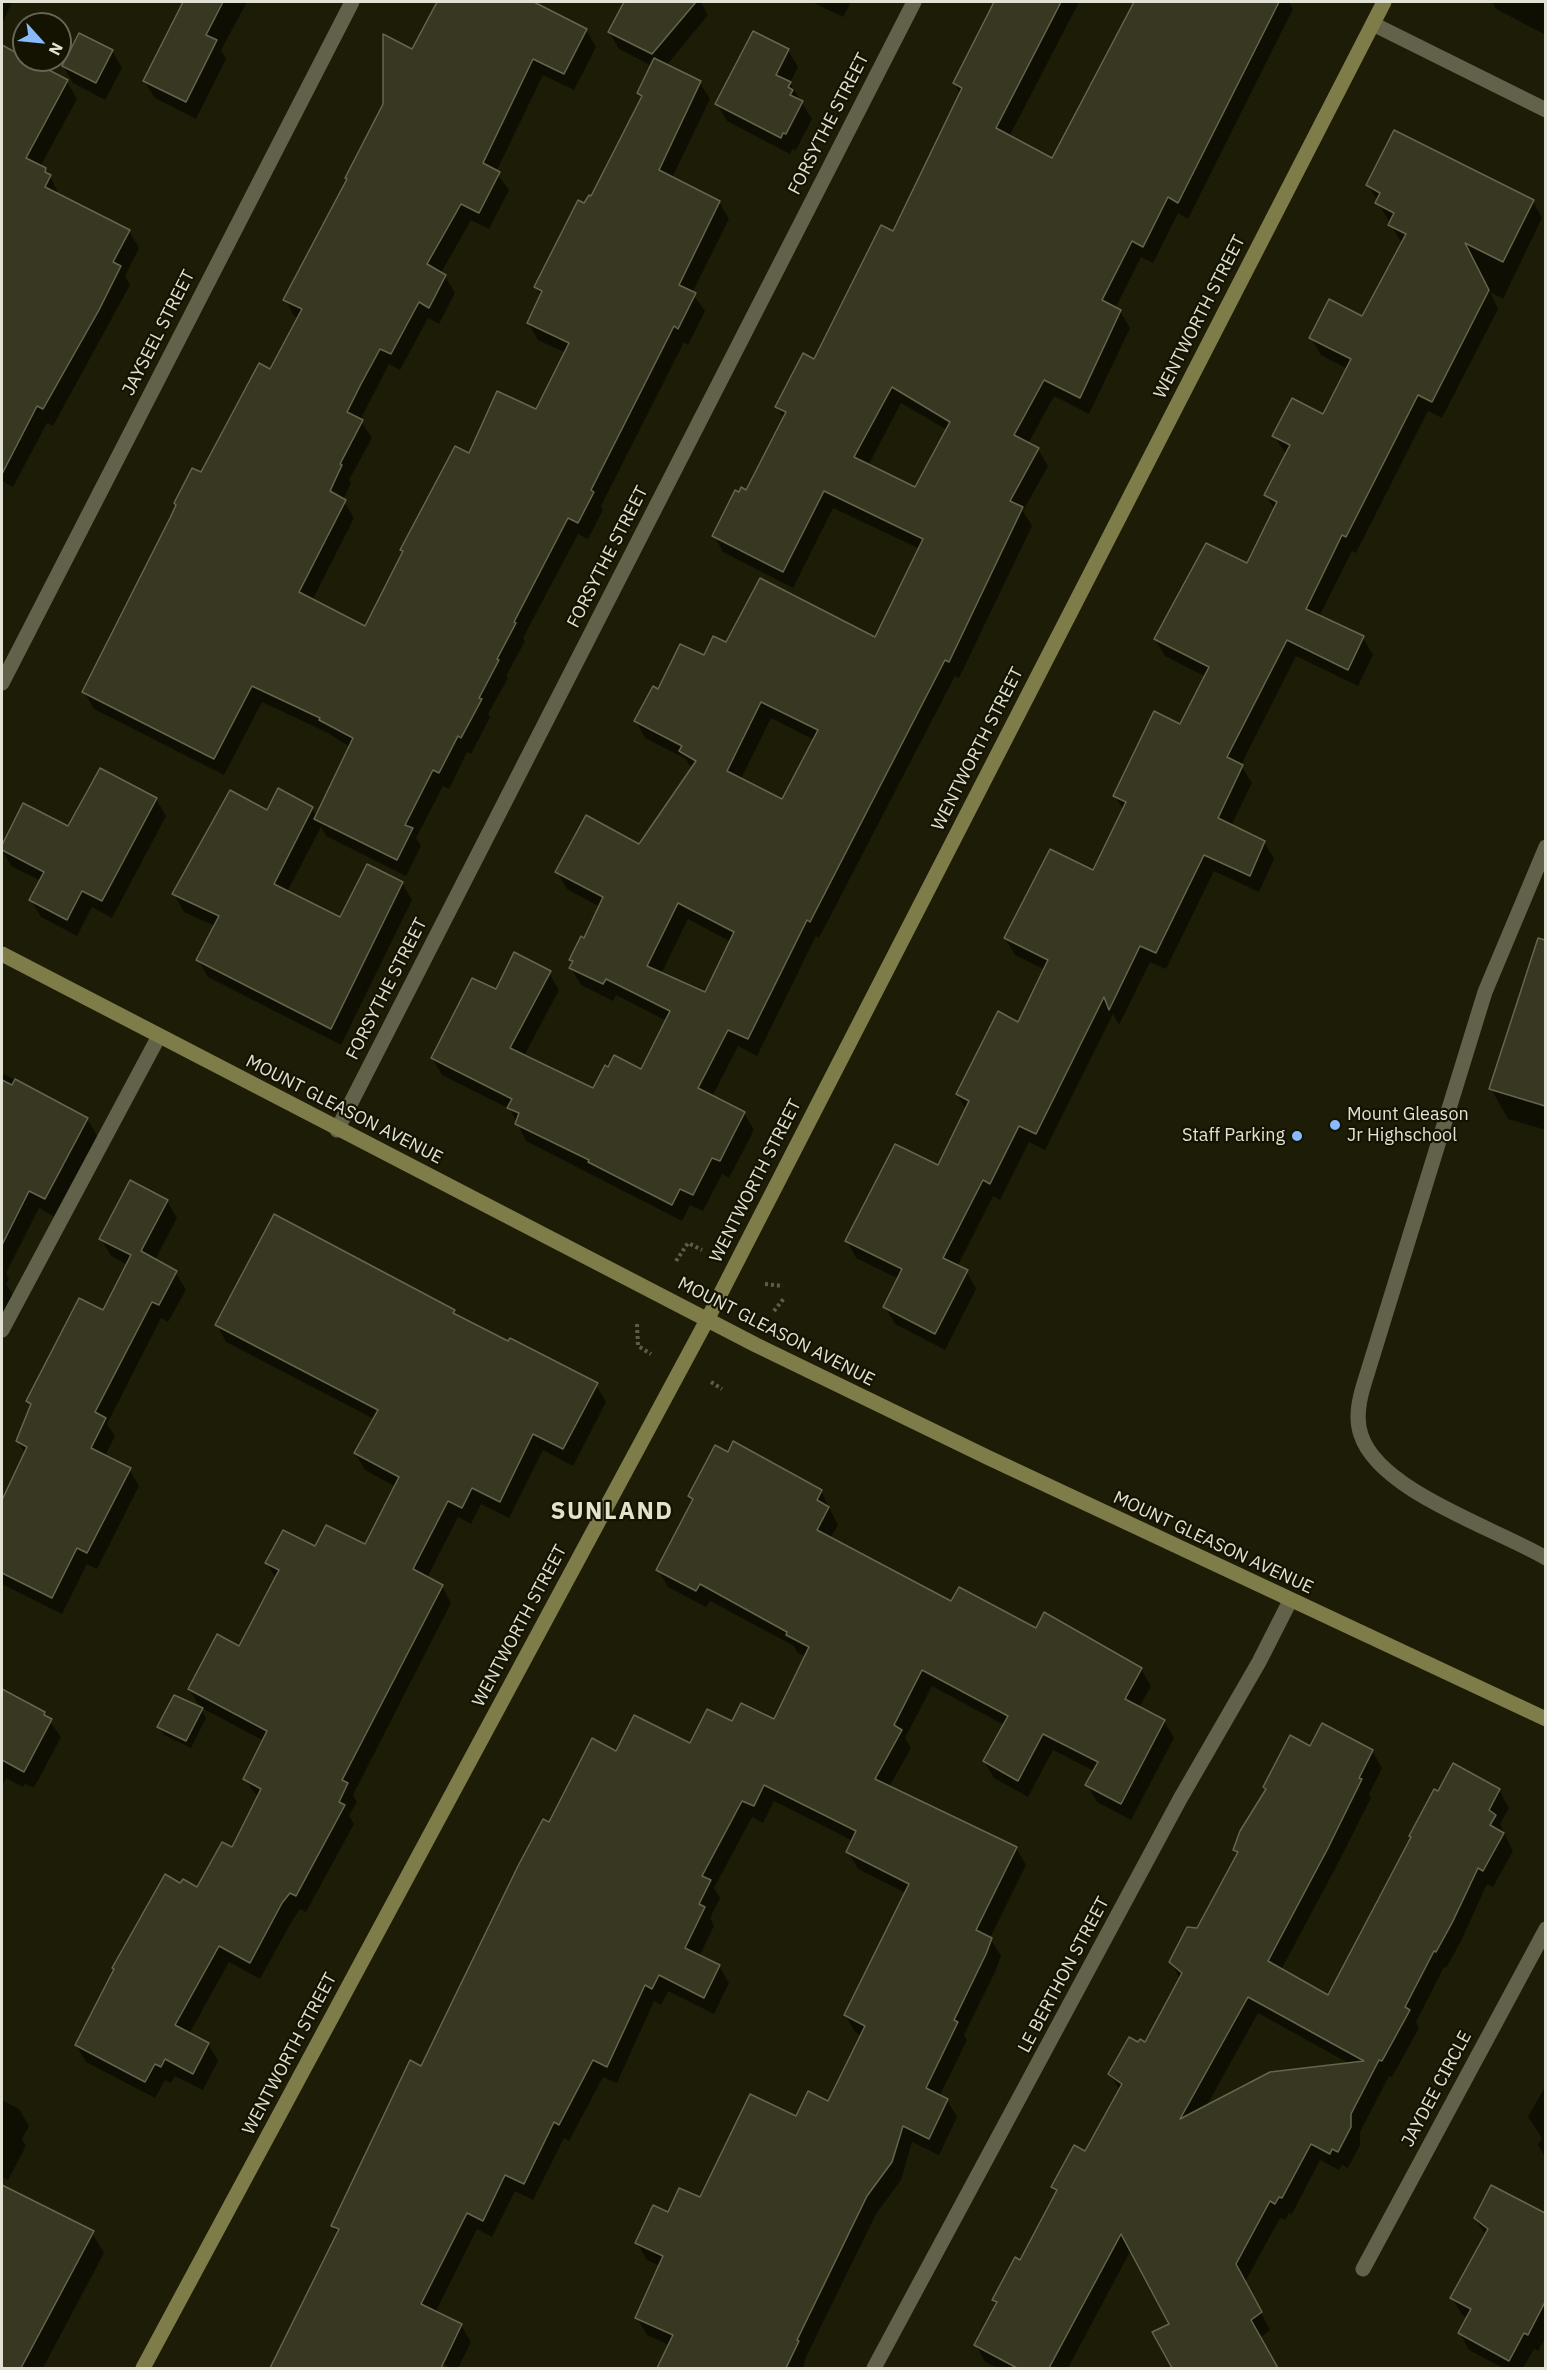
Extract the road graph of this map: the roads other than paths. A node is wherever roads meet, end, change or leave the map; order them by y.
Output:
1 (352, 2) edge
2 (914, 2) edge
3 (1384, 2) edge
4 (1373, 24) junction
5 (1545, 110) edge
6 (2, 683) edge
7 (1545, 847) edge
8 (2, 954) edge
9 (159, 1036) junction
10 (337, 1130) junction
11 (706, 1320) junction
12 (2, 1330) edge
13 (1545, 1558) edge
14 (1290, 1601) junction
15 (1545, 1717) edge
16 (1545, 1929) edge
17 (1363, 2269) dead end
18 (144, 2368) edge
19 (874, 2368) edge

1 - 6 street, JAYSEEL STREET
2 - 10 street, FORSYTHE STREET
3 - 4 street, WENTWORTH STREET
4 - 5 street
4 - 11 street, WENTWORTH STREET
7 - 13 street
8 - 9 street, MOUNT GLEASON AVENUE
9 - 10 street, MOUNT GLEASON AVENUE
9 - 12 street
10 - 11 street, MOUNT GLEASON AVENUE
11 - 14 street, MOUNT GLEASON AVENUE
11 - 18 street, WENTWORTH STREET
14 - 15 street, MOUNT GLEASON AVENUE
14 - 19 street, LE BERTHON STREET
16 - 17 street, JAYDEE CIRCLE

